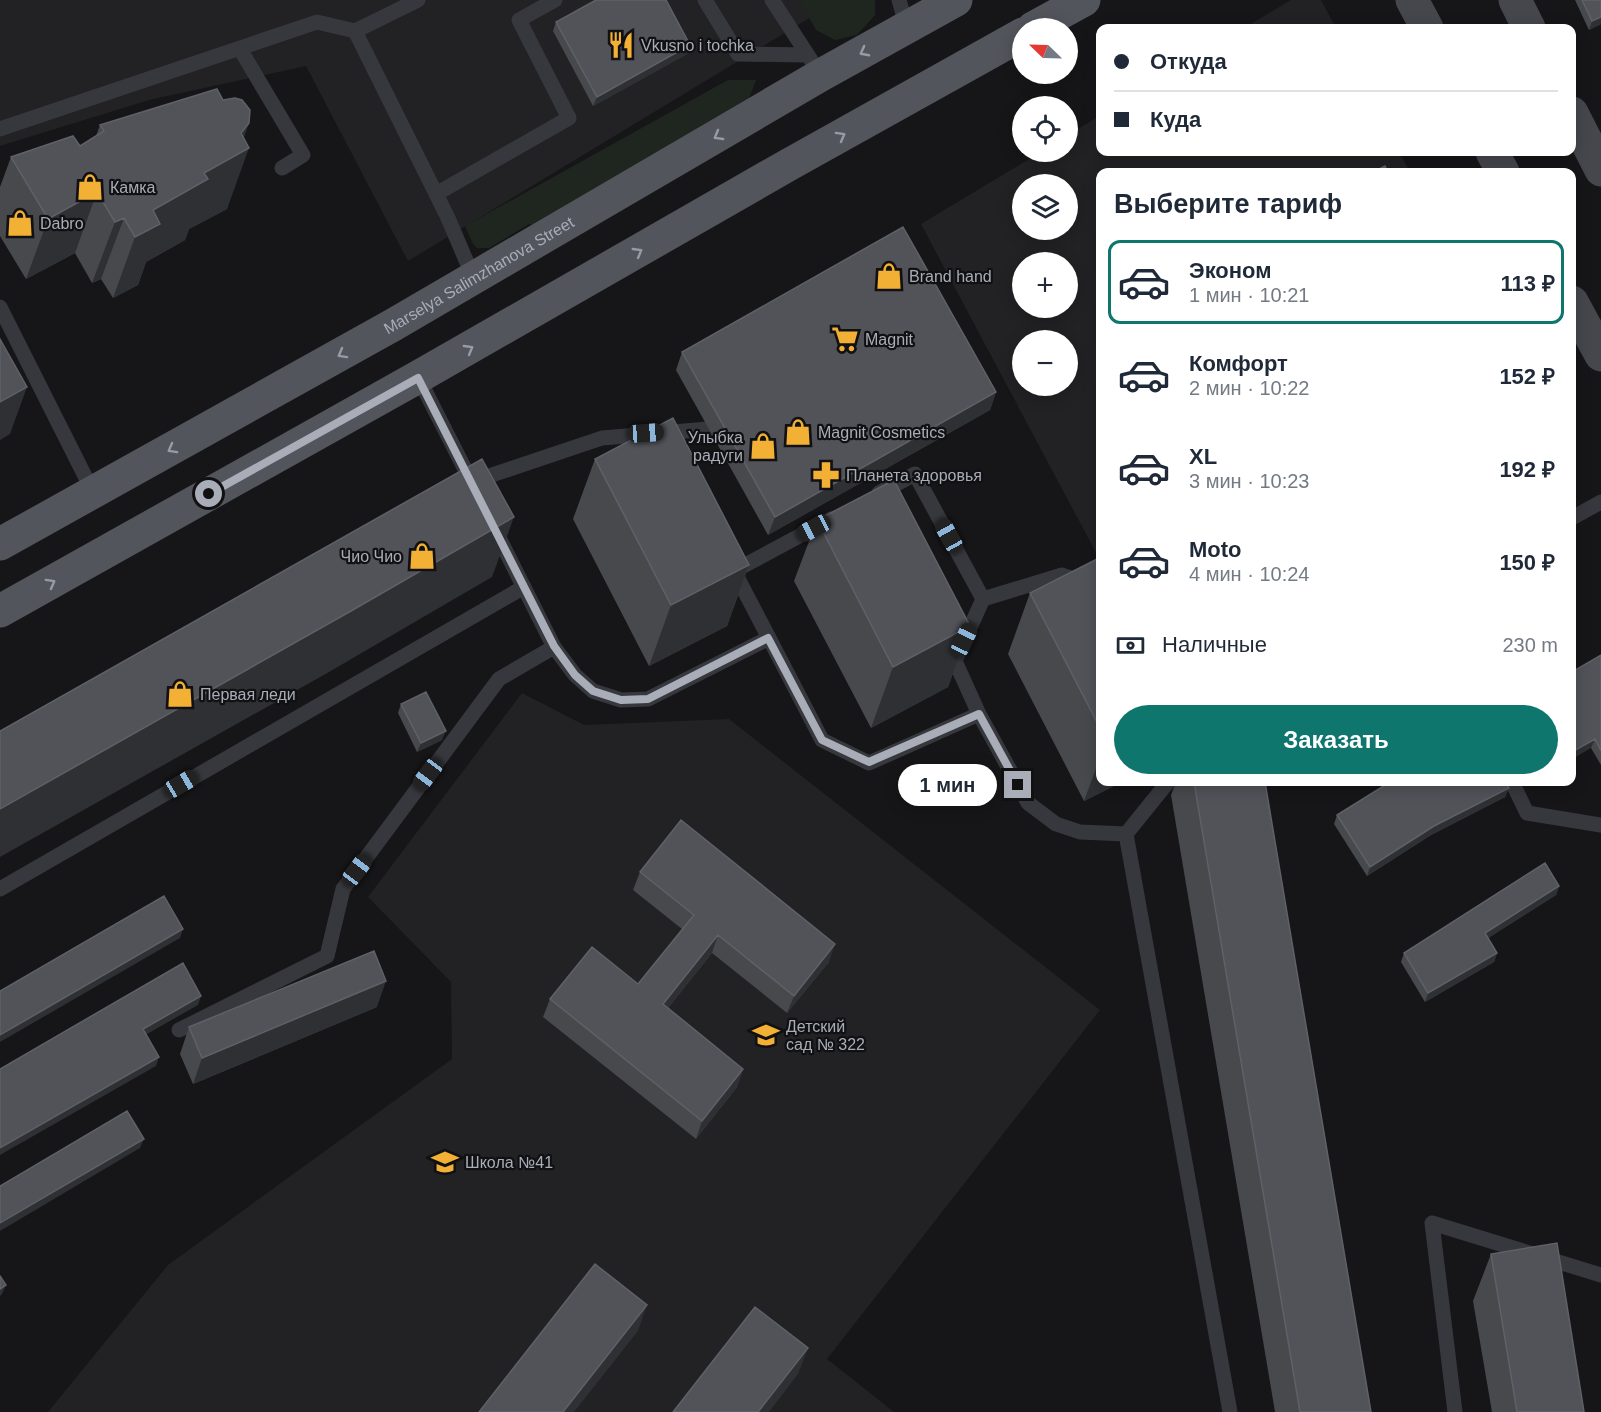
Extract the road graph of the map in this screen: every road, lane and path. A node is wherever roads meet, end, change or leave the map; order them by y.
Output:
1 (418, 0) edge
2 (555, 0) edge
3 (705, 0) edge
4 (772, 0) edge
5 (956, 0) edge
6 (1084, 0) edge
7 (1412, 0) edge
8 (1515, 0) edge
9 (903, 14) edge
10 (1051, 18) edge
11 (1425, 24) edge
12 (1527, 24) edge
13 (356, 31) junction
14 (1012, 40) edge
15 (240, 49) junction
16 (814, 65) junction
17 (1576, 121) edge
18 (0, 129) edge
19 (282, 168) dead end
20 (1601, 170) edge
21 (436, 194) junction
22 (474, 279) junction
23 (0, 307) edge
24 (1576, 309) edge
25 (1601, 355) edge
26 (418, 378) junction
27 (708, 429) dead end
28 (471, 482) junction
29 (93, 492) junction
30 (865, 501) edge
31 (1601, 502) edge
32 (845, 512) edge
33 (1576, 516) edge
34 (0, 544) edge
35 (1096, 586) edge
36 (524, 587) junction
37 (983, 599) junction
38 (0, 611) edge
39 (768, 638) junction
40 (554, 646) junction
41 (979, 714) junction
42 (1165, 786) edge
43 (1514, 786) edge
44 (1601, 825) edge
45 (1126, 834) junction
46 (0, 889) edge
47 (179, 1030) dead end
48 (1601, 1275) edge
49 (1230, 1412) edge
50 (1455, 1412) edge

1 - 13 lane
2 - 21 lane
3 - 16 lane
4 - 16 lane
5 - 9 main road, Marselya Salimzhanova Street
6 - 10 main road
7 - 11 main road
8 - 12 main road
9 -> 16 main road, Marselya Salimzhanova Street
13 - 15 lane
13 - 21 lane
26 -> 14 main road
15 - 18 lane
15 - 19 lane
16 -> 22 main road, Marselya Salimzhanova Street
17 - 20 main road
21 - 22 lane
22 -> 29 main road, Marselya Salimzhanova Street
23 - 29 lane
24 - 25 main road
26 - 28 lane
38 -> 26 main road
27 - 28 lane
28 - 36 lane
29 - 34 main road, Marselya Salimzhanova Street
30 - 37 lane
31 - 33 lane
32 - 39 lane
35 - 37 lane
36 - 40 lane
36 - 46 lane
37 - 41 lane
39 - 40 lane
39 - 41 lane
40 - 47 lane
41 - 45 lane
42 - 45 lane
43 - 44 lane
45 - 49 lane
48 - 50 lane

